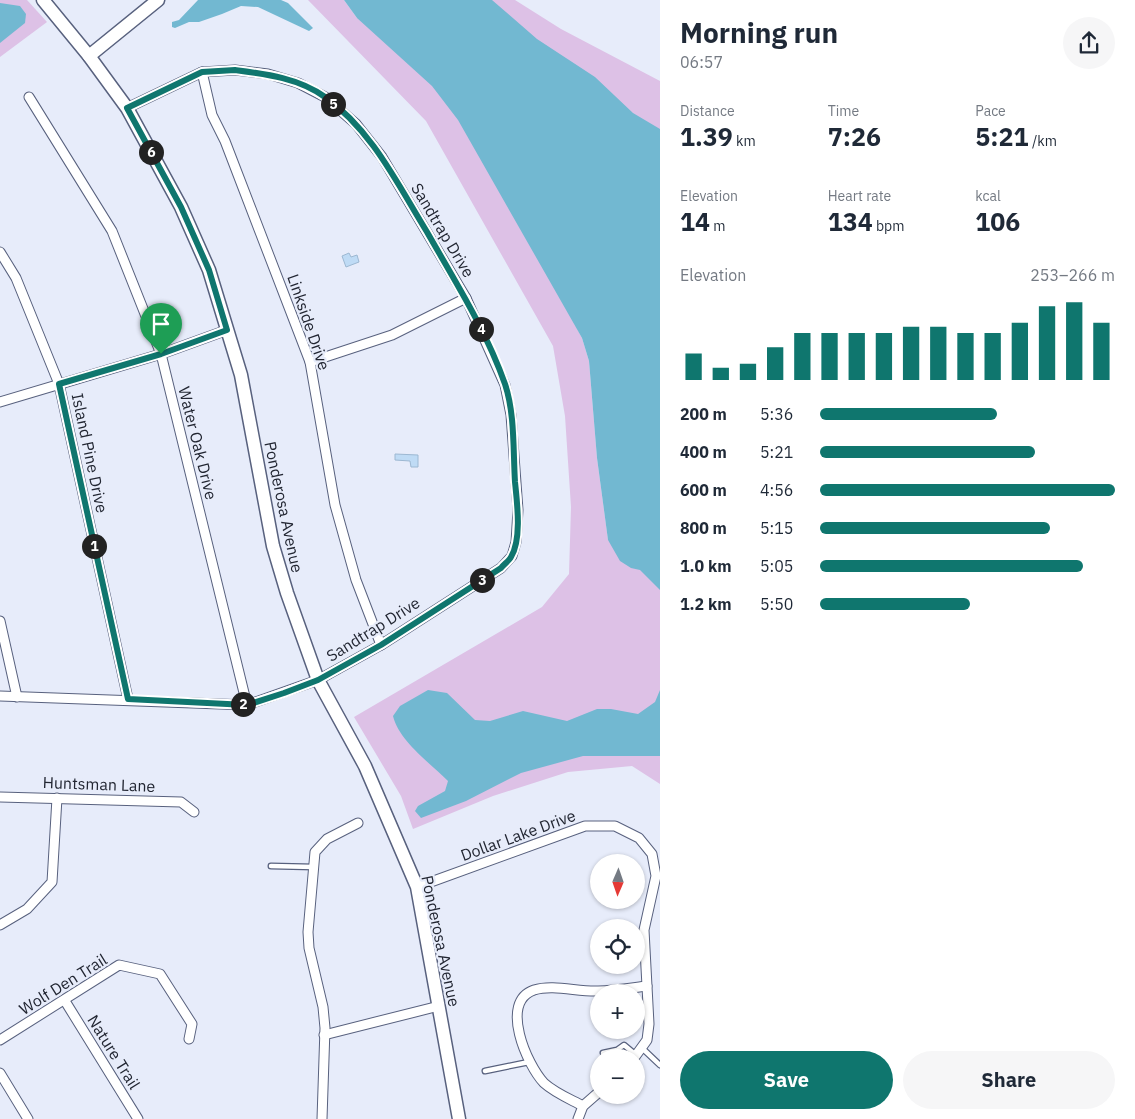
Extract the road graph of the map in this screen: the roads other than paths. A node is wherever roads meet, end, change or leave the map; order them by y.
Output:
1 (43, 0) edge
2 (158, 0) edge
3 (89, 56) junction
4 (202, 72) junction
5 (29, 97) dead end
6 (127, 108) junction
7 (0, 252) edge
8 (466, 298) junction
9 (227, 330) junction
10 (161, 354) junction
11 (310, 362) junction
12 (59, 384) junction
13 (0, 402) edge
14 (0, 621) edge
15 (381, 645) junction
16 (318, 680) junction
17 (0, 696) edge
18 (17, 697) junction
19 (128, 699) junction
20 (247, 705) junction
21 (0, 797) edge
22 (57, 798) junction
23 (194, 812) dead end
24 (358, 823) dead end
25 (271, 866) dead end
26 (314, 867) junction
27 (417, 887) junction
28 (0, 925) edge
29 (647, 986) junction
30 (65, 1001) junction
31 (439, 1006) junction
32 (324, 1035) junction
33 (189, 1039) dead end
34 (0, 1040) edge
35 (641, 1049) edge
36 (645, 1058) edge
37 (529, 1062) junction
38 (660, 1065) edge
39 (485, 1071) dead end
40 (0, 1073) edge
41 (590, 1100) edge
42 (583, 1106) junction
43 (28, 1119) edge
44 (138, 1119) edge
45 (322, 1119) edge
46 (459, 1119) edge
47 (578, 1119) edge

1 - 3 street, Ponderosa Avenue
2 - 3 street
3 - 6 street, Ponderosa Avenue
4 - 6 street, Sandtrap Drive
4 - 8 street, Sandtrap Drive
4 - 11 street, Linkside Drive
5 - 10 street, Water Oak Drive
6 - 9 street, Ponderosa Avenue
7 - 12 street, Island Pine Drive
8 - 11 street
8 - 15 street, Sandtrap Drive
9 - 10 street
9 - 16 street, Ponderosa Avenue
10 - 12 street
10 - 20 street, Water Oak Drive
11 - 15 street, Linkside Drive
12 - 13 street
12 - 19 street, Island Pine Drive
14 - 18 street
15 - 16 street, Sandtrap Drive
16 - 20 street, Sandtrap Drive
16 - 27 street, Ponderosa Avenue
17 - 18 street
18 - 19 street
19 - 20 street
21 - 22 street, Huntsman Lane
22 - 23 street, Huntsman Lane
22 - 28 street
24 - 26 street
25 - 26 lane
26 - 32 street
27 - 29 street, Dollar Lake Drive
27 - 31 street, Ponderosa Avenue
29 - 35 street, Dollar Lake Drive
29 - 37 street
30 - 33 street, Wolf Den Trail
30 - 34 street, Wolf Den Trail
30 - 44 street, Nature Trail
31 - 32 street
31 - 46 street, Ponderosa Avenue
32 - 45 street
36 - 38 lane
37 - 39 lane
37 - 42 street
40 - 43 street
41 - 42 street
42 - 47 street

